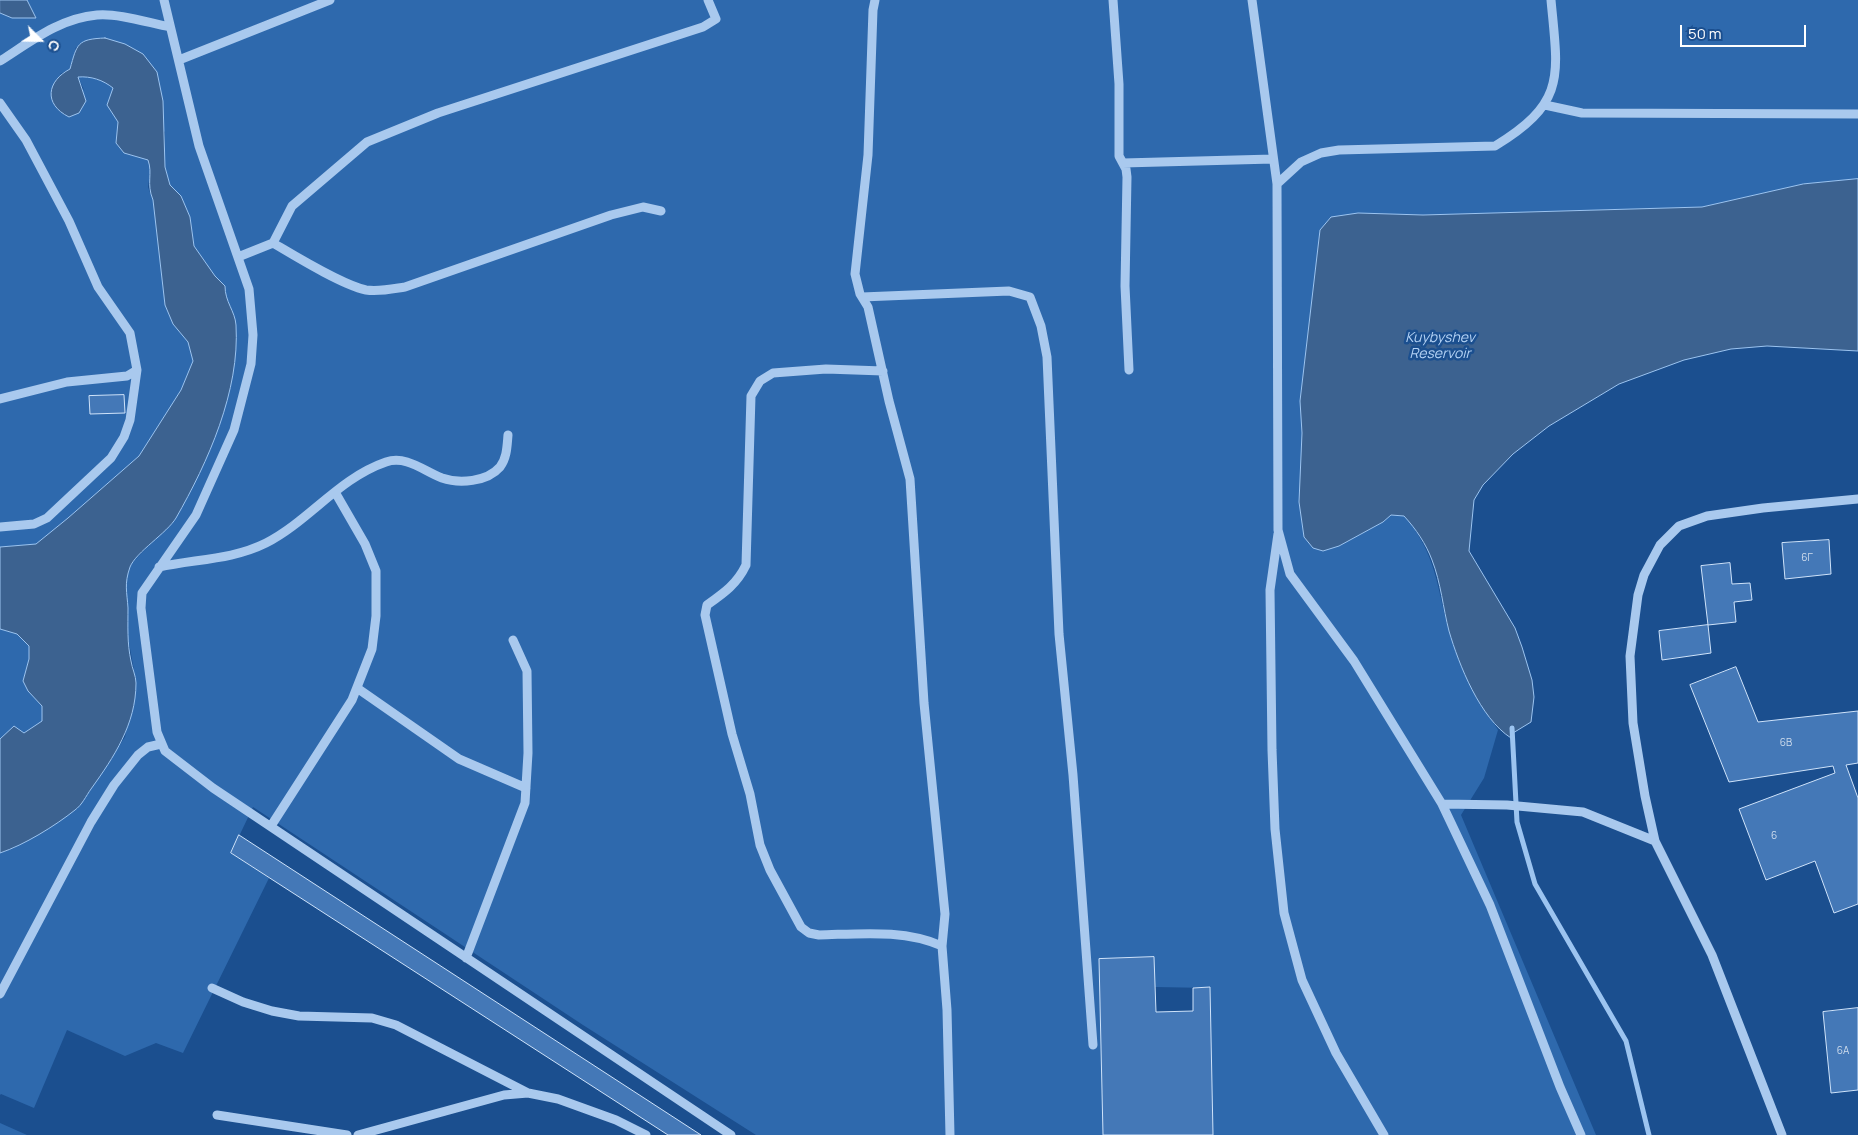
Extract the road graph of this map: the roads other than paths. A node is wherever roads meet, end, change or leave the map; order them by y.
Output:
1 (164, 0) edge
2 (330, 0) edge
3 (708, 0) edge
4 (875, 0) edge
5 (1113, 0) edge
6 (1252, 0) edge
7 (1551, 0) edge
8 (170, 27) junction
9 (178, 60) junction
10 (0, 61) edge
11 (0, 103) edge
12 (1545, 105) junction
13 (1858, 114) edge
14 (1273, 159) junction
15 (1123, 163) junction
16 (1277, 184) junction
17 (661, 211) dead end
18 (273, 242) junction
19 (238, 257) junction
20 (862, 297) junction
21 (137, 370) junction
22 (1129, 370) dead end
23 (884, 371) junction
24 (0, 399) edge
25 (508, 435) dead end
26 (335, 492) junction
27 (1858, 499) edge
28 (0, 527) edge
29 (1278, 530) junction
30 (159, 567) junction
31 (513, 640) dead end
32 (357, 688) junction
33 (161, 744) junction
34 (526, 788) junction
35 (1442, 804) junction
36 (271, 826) junction
37 (1655, 841) junction
38 (942, 946) junction
39 (466, 958) junction
40 (212, 988) dead end
41 (0, 994) edge
42 (1093, 1044) dead end
43 (528, 1093) junction
44 (217, 1116) dead end
45 (347, 1135) edge
46 (358, 1135) edge
47 (646, 1135) edge
48 (731, 1135) edge
49 (950, 1135) edge
50 (1384, 1135) edge
51 (1581, 1135) edge
52 (1782, 1135) edge

1 - 8 street
2 - 9 street
3 - 18 street
4 - 20 street
5 - 15 street
6 - 14 street
7 - 12 street
8 - 9 street
8 - 10 street
9 - 19 street
11 - 21 street
12 - 13 street
12 - 16 street
14 - 15 street
14 - 16 street
15 - 22 street
16 - 29 street
17 - 18 street
18 - 19 street
19 - 30 street
20 - 23 street
20 - 42 street
21 - 24 street
21 - 28 street
23 - 38 street
23 - 38 street
25 - 26 street
26 - 30 street
26 - 32 street
27 - 37 street
29 - 35 street
29 - 50 street
30 - 33 street
31 - 34 street
32 - 34 street
32 - 36 street
33 - 36 street
33 - 41 street
34 - 39 street
35 - 37 street
35 - 51 street
36 - 39 street
37 - 52 street
38 - 49 street
39 - 48 street
40 - 43 street
43 - 46 street
43 - 47 street
44 - 45 street

